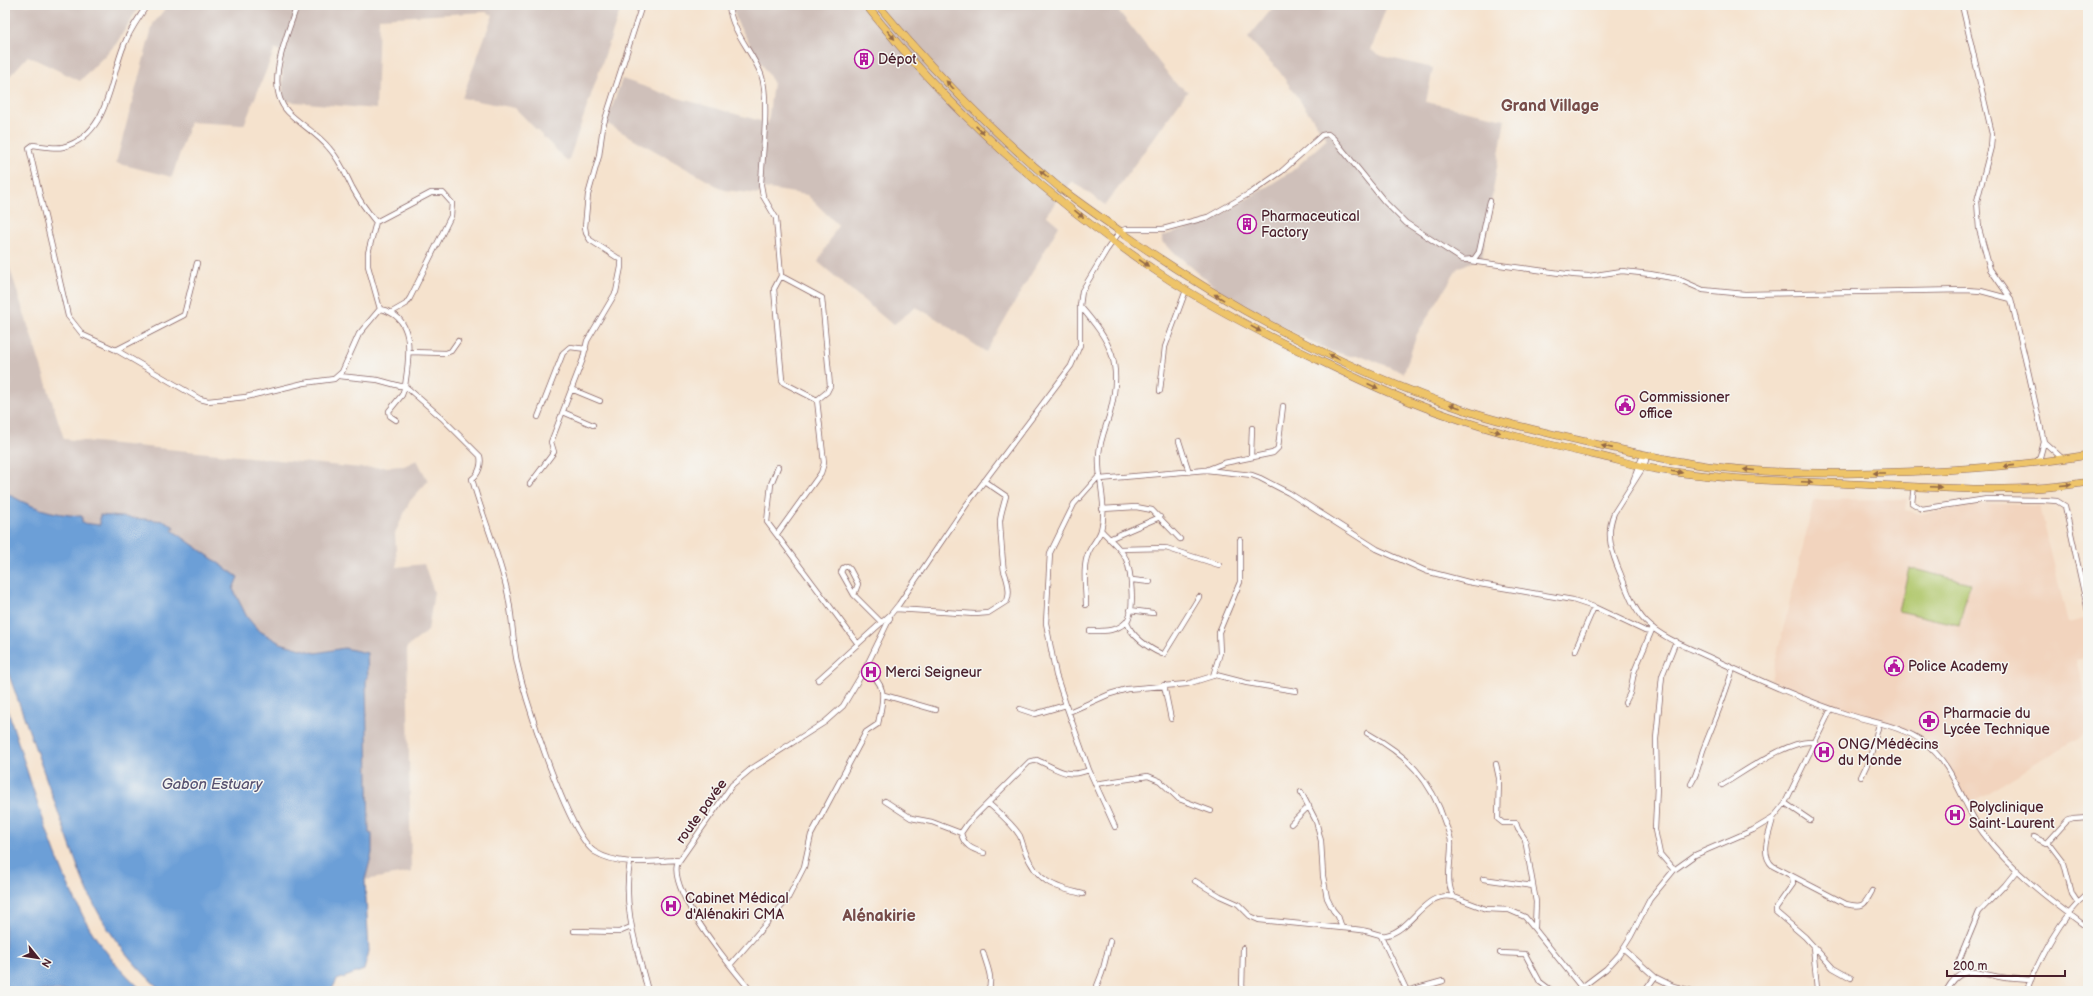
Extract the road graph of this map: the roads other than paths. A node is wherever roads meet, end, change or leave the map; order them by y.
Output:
1 (147, 5) edge
2 (297, 5) edge
3 (642, 5) edge
4 (729, 5) edge
5 (866, 5) edge
6 (878, 5) edge
7 (1962, 5) edge
8 (1490, 201) dead end
9 (376, 222) junction
10 (1120, 231) junction
11 (1112, 241) junction
12 (1463, 260) junction
13 (197, 263) dead end
14 (781, 276) junction
15 (1186, 290) junction
16 (2010, 299) junction
17 (1080, 306) junction
18 (380, 309) junction
19 (392, 312) junction
20 (458, 341) dead end
21 (586, 349) junction
22 (116, 350) junction
23 (409, 352) junction
24 (338, 376) junction
25 (405, 386) junction
26 (571, 389) junction
27 (1160, 391) dead end
28 (817, 400) junction
29 (600, 401) dead end
30 (1284, 406) dead end
31 (563, 412) junction
32 (538, 417) dead end
33 (396, 420) dead end
34 (593, 425) dead end
35 (1252, 428) dead end
36 (1179, 441) dead end
37 (2044, 442) junction
38 (1645, 455) junction
39 (2088, 455) edge
40 (1251, 456) junction
41 (2063, 459) junction
42 (2036, 463) junction
43 (1641, 466) junction
44 (778, 467) dead end
45 (1206, 470) junction
46 (1189, 472) junction
47 (1099, 478) junction
48 (984, 482) junction
49 (2088, 482) edge
50 (530, 484) dead end
51 (1914, 486) junction
52 (1102, 509) junction
53 (1160, 517) junction
54 (1101, 530) junction
55 (777, 534) junction
56 (1109, 539) junction
57 (1180, 539) dead end
58 (1240, 540) dead end
59 (1119, 549) junction
60 (1219, 565) dead end
61 (1132, 580) junction
62 (1150, 582) dead end
63 (854, 595) junction
64 (1199, 597) dead end
65 (1086, 605) dead end
66 (1594, 607) junction
67 (896, 609) junction
68 (1130, 610) junction
69 (2088, 611) edge
70 (1153, 613) dead end
71 (891, 614) junction
72 (1127, 621) junction
73 (882, 623) junction
74 (1652, 630) junction
75 (1090, 631) dead end
76 (1676, 642) junction
77 (858, 644) junction
78 (1575, 651) dead end
79 (1733, 668) junction
80 (865, 669) junction
81 (1213, 676) junction
82 (818, 680) dead end
83 (1164, 685) junction
84 (1296, 691) dead end
85 (884, 695) junction
86 (1625, 703) dead end
87 (1066, 705) junction
88 (1020, 709) dead end
89 (1831, 709) junction
90 (936, 710) dead end
91 (1069, 712) junction
92 (1170, 719) dead end
93 (1879, 724) junction
94 (1367, 733) dead end
95 (1816, 743) junction
96 (1496, 764) dead end
97 (1089, 770) junction
98 (1861, 776) dead end
99 (1095, 784) junction
100 (1691, 784) dead end
101 (1722, 785) dead end
102 (1301, 792) dead end
103 (885, 801) dead end
104 (988, 803) junction
105 (1785, 803) junction
106 (1309, 806) junction
107 (1211, 811) dead end
108 (1773, 818) junction
109 (2088, 818) edge
110 (1810, 820) dead end
111 (1291, 824) dead end
112 (1114, 827) dead end
113 (961, 833) junction
114 (2034, 837) dead end
115 (2048, 842) junction
116 (984, 853) dead end
117 (678, 860) junction
118 (630, 862) junction
119 (1674, 870) junction
120 (2017, 870) junction
121 (1792, 877) junction
122 (1484, 880) dead end
123 (1195, 881) dead end
124 (1533, 886) junction
125 (1872, 891) dead end
126 (1083, 894) dead end
127 (2088, 894) edge
128 (1454, 898) junction
129 (2078, 903) junction
130 (2069, 914) junction
131 (631, 927) junction
132 (1535, 927) junction
133 (1342, 928) junction
134 (2088, 928) edge
135 (574, 931) dead end
136 (1381, 936) junction
137 (1110, 941) dead end
138 (1813, 946) junction
139 (1243, 948) dead end
140 (1624, 949) junction
141 (983, 952) dead end
142 (1500, 953) dead end
143 (730, 965) junction
144 (1969, 971) junction
145 (1655, 977) junction
146 (1851, 978) dead end
147 (2031, 980) junction
148 (1444, 981) dead end
149 (1582, 988) junction
150 (1817, 989) dead end
151 (1683, 990) edge
152 (648, 991) edge
153 (751, 991) edge
154 (988, 991) edge
155 (1095, 991) edge
156 (1242, 991) edge
157 (1407, 991) edge
158 (1552, 991) edge
159 (1577, 991) edge
160 (1645, 991) edge
161 (1692, 991) edge
162 (1946, 991) edge
163 (2026, 991) edge

1 - 22 street
2 - 9 street
3 - 21 street
4 - 14 street
5 -> 11 highway
10 -> 6 highway
7 - 16 street
8 - 12 street
9 - 18 street
9 - 19 street
10 - 11 street
10 - 12 street
38 -> 10 highway
11 -> 15 highway
11 - 17 street
12 - 16 street
13 - 22 street
14 - 28 street
14 - 28 street
15 - 27 street
15 -> 43 highway
16 - 37 street
17 - 47 street
17 - 48 street
18 - 19 street
18 - 24 street
19 - 23 street
20 - 23 street
21 - 26 street
21 - 32 street
22 - 24 street
23 - 25 street
24 - 25 street
25 - 33 street
25 - 118 street
26 - 29 street
26 - 31 street
28 - 55 street
30 - 40 street
31 - 34 street
31 - 50 street
35 - 40 street
36 - 46 street
37 - 41 street
37 - 42 street
42 -> 38 highway
38 - 43 street
39 - 41 highway
40 - 45 street
41 - 42 highway
43 -> 51 highway
43 - 74 street
44 - 55 street
45 - 46 street
45 - 66 street
46 - 47 street
47 - 52 street
47 - 87 street
48 - 67 street
48 - 67 street
51 -> 49 highway
51 - 69 street
52 - 53 street
52 - 54 street
53 - 56 street
53 - 57 street
54 - 56 street
54 - 65 street
55 - 77 street
56 - 59 street
58 - 81 street
59 - 60 street
59 - 61 street
61 - 62 street
61 - 68 street
63 - 63 street
63 - 73 street
64 - 72 street
66 - 74 street
66 - 78 street
67 - 71 street
68 - 70 street
68 - 72 street
71 - 73 street
71 - 80 street, route pavée
72 - 75 street
73 - 77 street
74 - 76 street
74 - 86 street
76 - 79 street
76 - 119 street
77 - 82 street
79 - 89 street
79 - 100 street
80 - 85 street
80 - 117 street, route pavée
81 - 83 street
81 - 84 street
83 - 91 street
83 - 92 street
85 - 90 street
85 - 143 street
87 - 88 street
87 - 91 street
89 - 93 street
89 - 95 street
91 - 97 street
93 - 98 street
93 - 120 street
94 - 128 street
95 - 101 street
95 - 105 street
96 - 124 street
97 - 99 street
97 - 104 street
99 - 107 street
99 - 112 street
102 - 106 street
103 - 113 street
104 - 113 street
104 - 126 street
105 - 108 street
105 - 110 street
106 - 111 street
106 - 133 street
108 - 119 street
108 - 121 street
109 - 115 street
113 - 116 street
114 - 115 street
115 - 129 street
117 - 118 street
117 - 143 street, route pavée
118 - 131 street
119 - 140 street
120 - 130 street
120 - 144 street
121 - 125 street
121 - 138 street
122 - 124 street
123 - 133 street
124 - 132 street
127 - 129 street
128 - 132 street
128 - 136 street
129 - 130 street
130 - 134 street
130 - 147 street
131 - 135 street
131 - 152 street
132 - 149 street
133 - 136 street
136 - 157 street
137 - 155 street
138 - 146 street
138 - 150 street
139 - 156 street
140 - 145 street
140 - 149 street
141 - 154 street
142 - 158 street
143 - 153 street, route pavée
144 - 147 street
144 - 162 street
145 - 151 street
145 - 160 street
147 - 163 street
148 - 157 street
149 - 159 street
151 - 161 street

